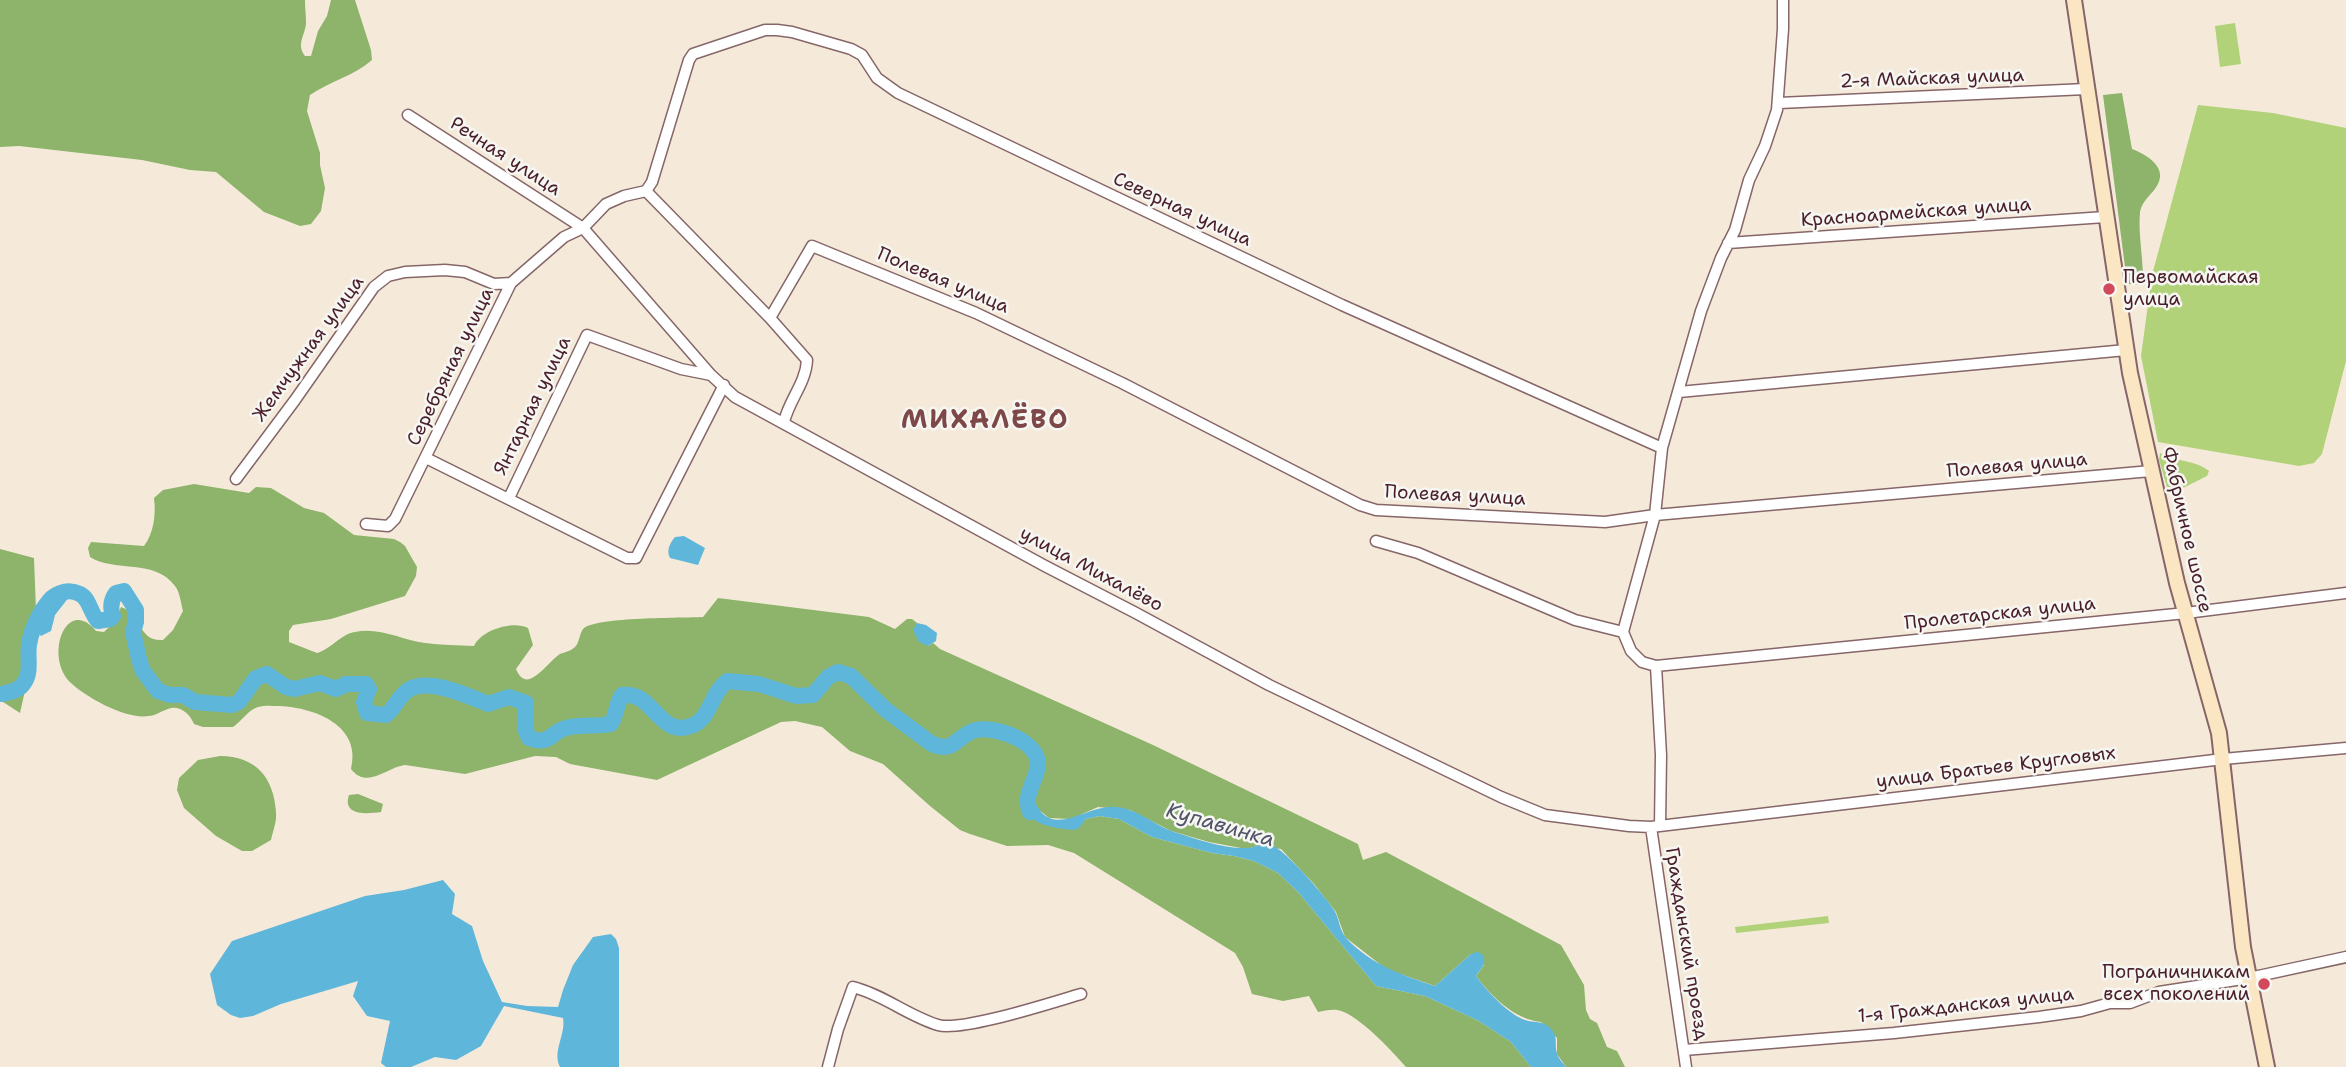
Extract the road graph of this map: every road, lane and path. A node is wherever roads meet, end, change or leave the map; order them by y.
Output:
1 (1783, 0) edge
2 (2074, 0) edge
3 (2087, 89) junction
4 (1779, 103) junction
5 (408, 115) dead end
6 (646, 191) junction
7 (2105, 217) junction
8 (583, 228) junction
9 (1728, 243) junction
10 (511, 284) junction
11 (770, 318) junction
12 (2126, 350) junction
13 (711, 375) junction
14 (724, 385) junction
15 (1679, 392) junction
16 (784, 422) junction
17 (1662, 448) junction
18 (426, 458) junction
19 (2151, 471) junction
20 (236, 479) dead end
21 (509, 498) junction
22 (1655, 515) junction
23 (366, 524) dead end
24 (1376, 541) dead end
25 (2346, 593) edge
26 (2186, 613) junction
27 (1623, 632) junction
28 (1656, 666) junction
29 (2346, 748) edge
30 (2223, 759) junction
31 (1655, 826) junction
32 (2346, 957) edge
33 (2249, 978) junction
34 (1081, 994) dead end
35 (1684, 1050) junction
36 (828, 1067) edge
37 (1686, 1067) edge
38 (2267, 1067) edge

1 - 4 street
2 - 3 main road, Фабричное шоссе
3 - 4 street, 2-я Майская улица
3 - 7 main road, Фабричное шоссе
4 - 9 street
5 - 8 street, Речная улица
6 - 8 street, Серебряная улица
6 - 11 street
6 - 17 street, Северная улица
7 - 9 street, Красноармейская улица
7 - 12 main road, Фабричное шоссе
8 - 10 street, Серебряная улица
8 - 13 street, улица Михалёво
9 - 15 street
10 - 18 street, Серебряная улица
10 - 20 street, Жемчужная улица
11 - 16 street
11 - 22 street, Полевая улица
12 - 15 street
12 - 19 main road, Фабричное шоссе
13 - 14 street, улица Михалёво
13 - 21 street, Янтарная улица
14 - 16 street, улица Михалёво
14 - 21 street
15 - 17 street
16 - 31 street, улица Михалёво
17 - 22 street
18 - 21 street
18 - 23 street, Серебряная улица
19 - 22 street, Полевая улица
19 - 26 main road, Фабричное шоссе
22 - 27 street
24 - 27 street
25 - 26 street, Пролетарская улица
26 - 28 street, Пролетарская улица
26 - 30 main road, Фабричное шоссе
27 - 28 street
28 - 31 street, Гражданский проезд
29 - 30 street, улица Братьев Кругловых
30 - 31 street, улица Братьев Кругловых
30 - 33 main road, Фабричное шоссе
31 - 35 street, Гражданский проезд
32 - 33 street, 1-я Гражданская улица
33 - 35 street, 1-я Гражданская улица
33 - 38 main road, Фабричное шоссе
34 - 36 street
35 - 37 street, Гражданский проезд

